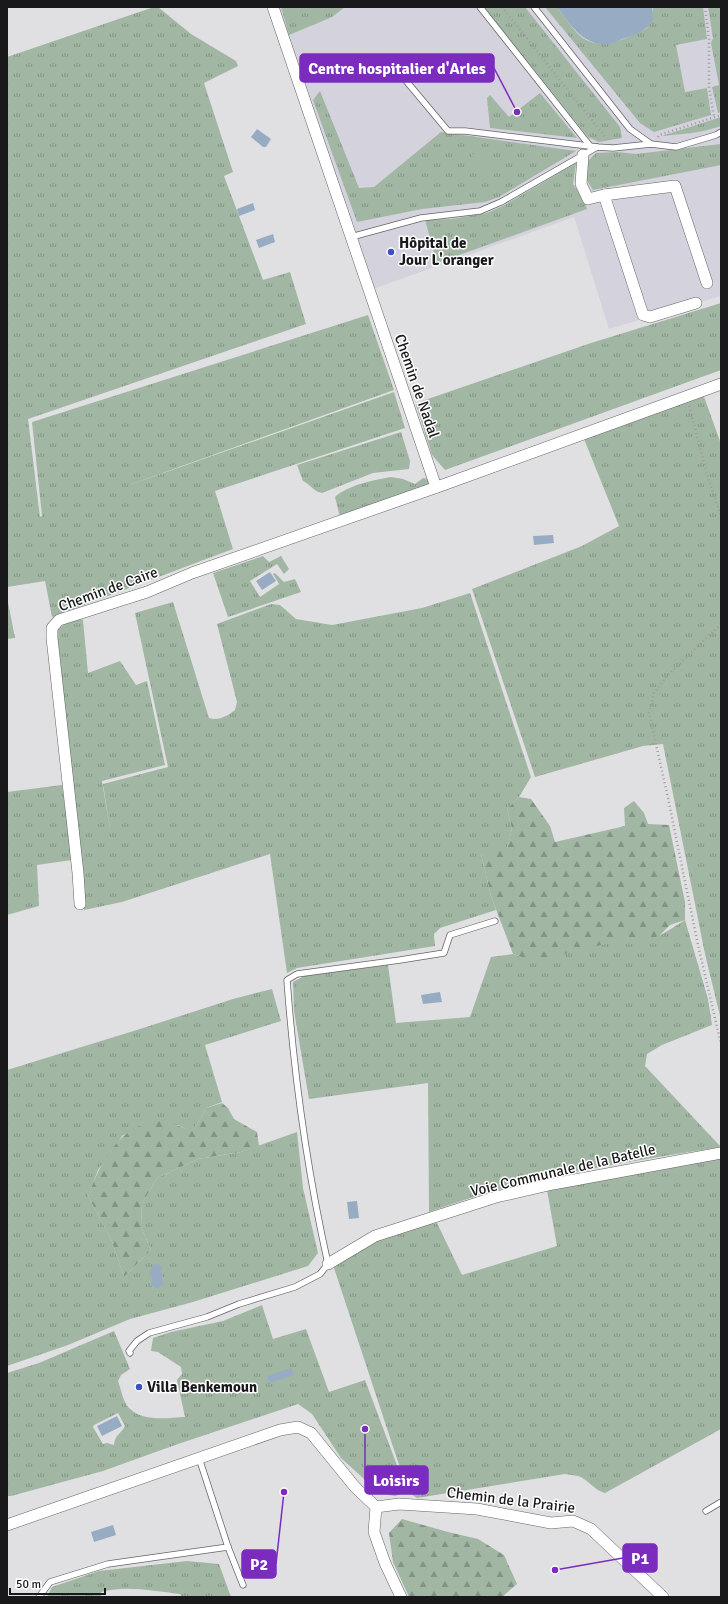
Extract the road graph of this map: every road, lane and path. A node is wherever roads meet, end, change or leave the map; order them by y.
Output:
1 (273, 7) edge
2 (480, 7) edge
3 (502, 7) edge
4 (534, 7) edge
5 (705, 7) edge
6 (387, 58) dead end
7 (721, 115) edge
8 (714, 117) junction
9 (719, 134) edge
10 (651, 144) junction
11 (598, 147) junction
12 (613, 148) junction
13 (587, 150) junction
14 (604, 195) junction
15 (351, 237) junction
16 (707, 283) dead end
17 (696, 303) dead end
18 (721, 384) edge
19 (686, 397) junction
20 (436, 487) junction
21 (721, 515) edge
22 (721, 624) edge
23 (80, 904) dead end
24 (495, 922) dead end
25 (721, 1044) edge
26 (721, 1152) edge
27 (328, 1264) junction
28 (130, 1353) dead end
29 (199, 1458) junction
30 (721, 1502) edge
31 (376, 1507) junction
32 (706, 1511) dead end
33 (7, 1525) edge
34 (228, 1547) junction
35 (243, 1585) dead end
36 (39, 1597) edge
37 (401, 1597) edge
38 (663, 1597) edge

1 - 15 street, Chemin de Nadal
2 - 13 lane
3 - 12 path
4 - 10 lane
5 - 8 path
6 - 13 lane
7 - 8 path
8 - 10 path
9 - 10 lane
10 - 12 lane
11 - 12 lane
11 - 13 lane
11 - 13 lane
13 - 14 street
13 - 15 lane
14 - 16 street
14 - 17 street
15 - 20 street, Chemin de Nadal
18 - 19 street
19 - 20 street
19 - 21 path
20 - 23 street, Chemin de Caire
22 - 25 path
24 - 27 lane
26 - 27 street, Voie Communale de la Batelle
27 - 28 lane
29 - 31 street
29 - 33 street
29 - 34 lane
30 - 32 lane
31 - 37 street
31 - 38 street, Chemin de la Prairie
34 - 35 lane
34 - 36 lane

